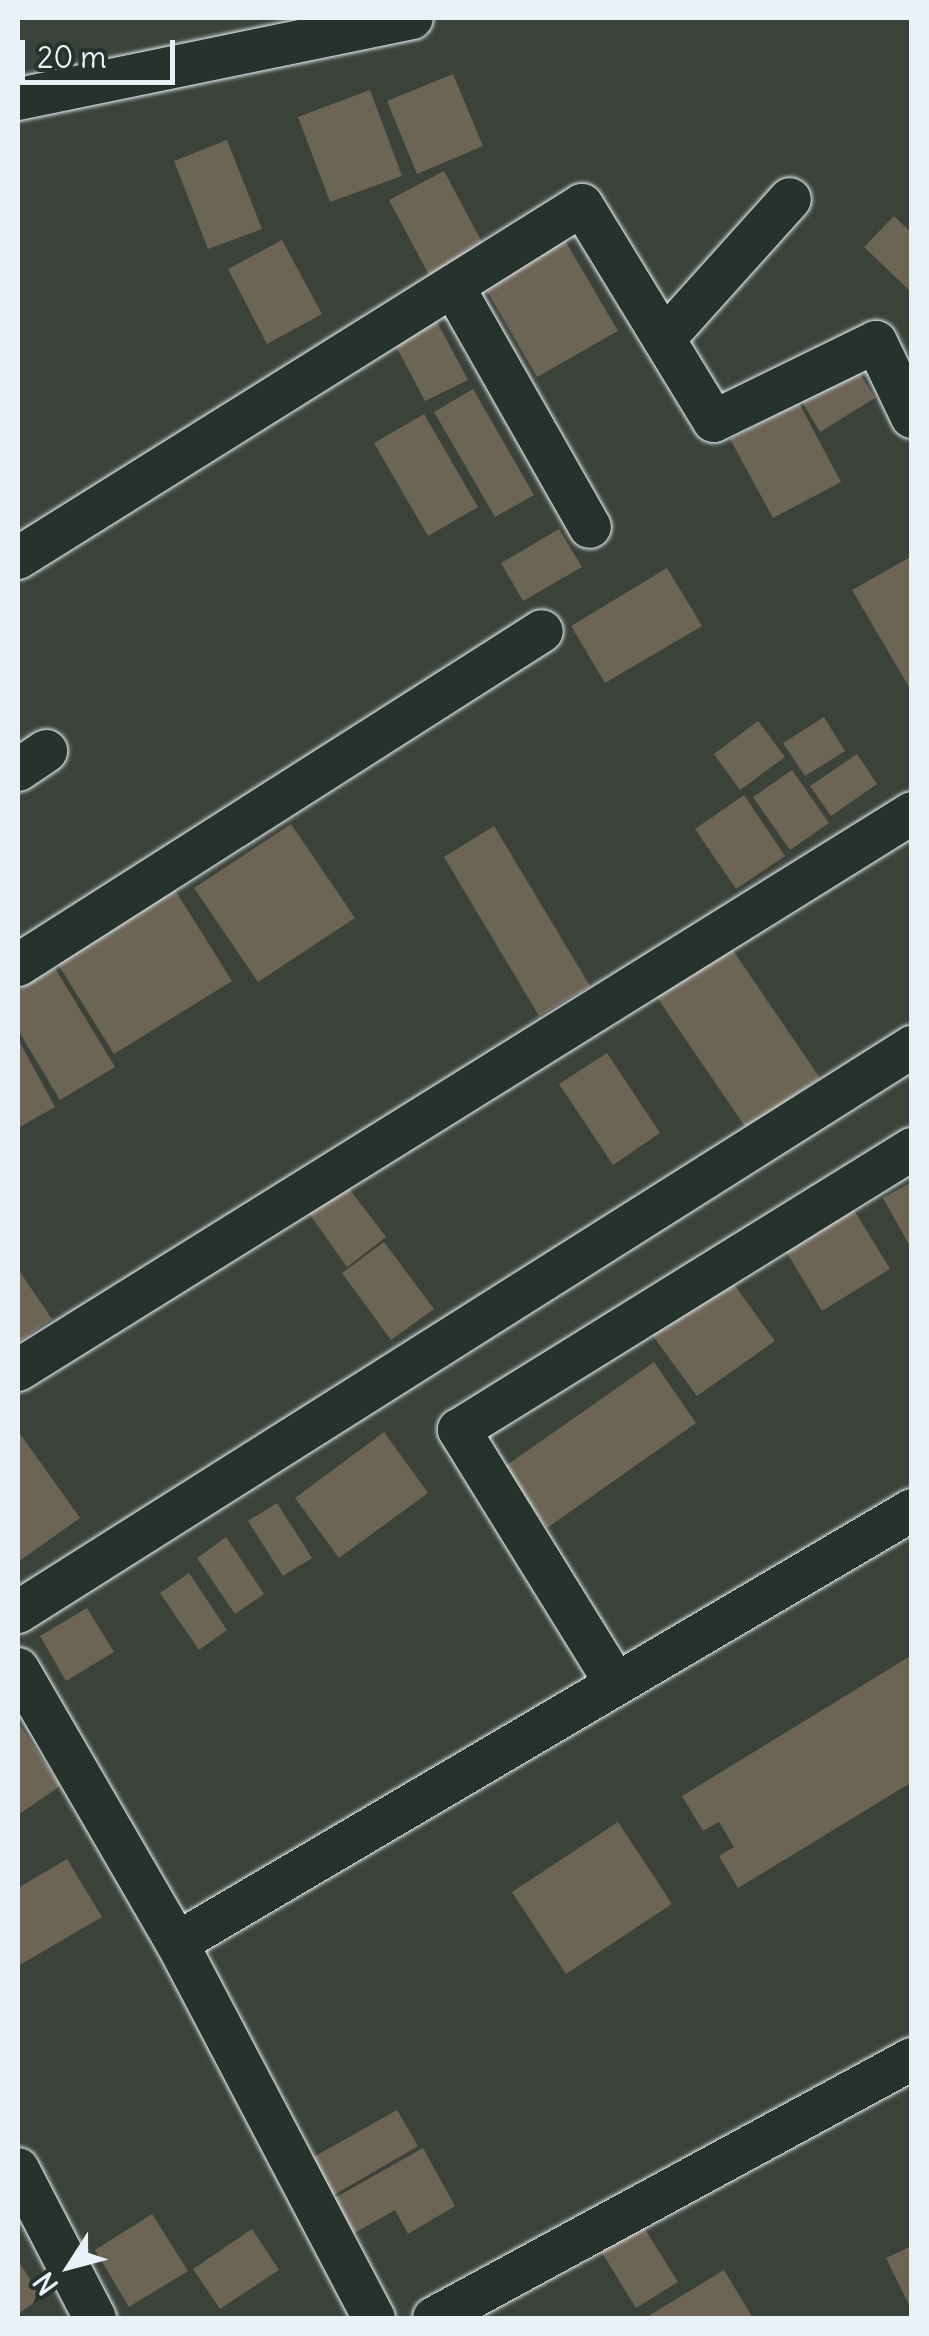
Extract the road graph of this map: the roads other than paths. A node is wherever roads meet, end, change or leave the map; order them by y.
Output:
1 (412, 18) edge
2 (18, 99) edge
3 (790, 198) dead end
4 (453, 286) junction
5 (664, 340) junction
6 (912, 418) edge
7 (590, 527) dead end
8 (18, 558) edge
9 (542, 631) dead end
10 (912, 813) edge
11 (18, 966) edge
12 (912, 1047) edge
13 (912, 1148) edge
14 (18, 1370) edge
15 (912, 1510) edge
16 (18, 1612) edge
17 (18, 1669) edge
18 (616, 1684) junction
19 (176, 1943) junction
20 (912, 2058) edge
21 (18, 2170) edge
22 (95, 2318) edge
23 (374, 2318) edge
24 (434, 2318) edge

1 - 2 street
3 - 5 street
4 - 5 street
4 - 7 street
4 - 8 street
5 - 6 street
9 - 11 street
10 - 14 street
12 - 16 street
13 - 18 street
15 - 18 street
17 - 19 street
18 - 19 street
19 - 23 street
20 - 24 street
21 - 22 street

